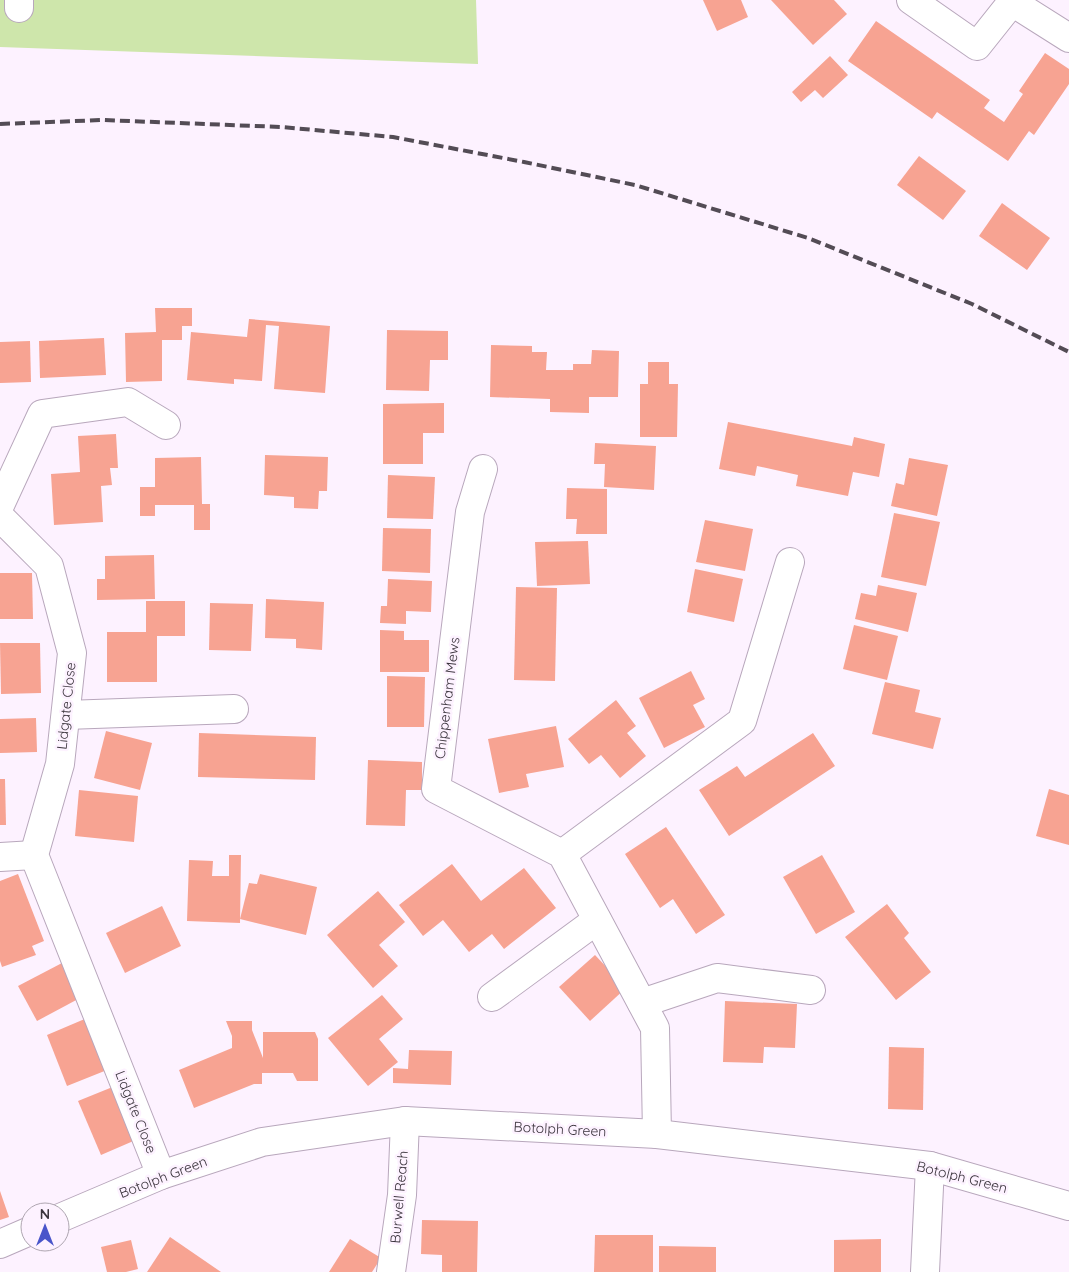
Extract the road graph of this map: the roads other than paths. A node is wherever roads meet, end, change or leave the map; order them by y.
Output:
1 (911, 0) edge
2 (1012, 1) edge
3 (1069, 38) edge
4 (166, 425) dead end
5 (483, 469) dead end
6 (0, 505) edge
7 (0, 517) edge
8 (790, 562) dead end
9 (234, 709) dead end
10 (66, 714) junction
11 (562, 854) junction
12 (34, 855) junction
13 (0, 857) edge
14 (597, 920) junction
15 (811, 990) dead end
16 (492, 997) dead end
17 (642, 1003) junction
18 (405, 1122) junction
19 (657, 1134) junction
20 (930, 1166) junction
21 (161, 1175) junction
22 (1069, 1206) edge
23 (70, 1214) edge
24 (20, 1235) edge
25 (0, 1244) edge
26 (391, 1272) edge
27 (925, 1272) edge

1 - 2 street
2 - 3 street
4 - 6 street
5 - 11 street, Chippenham Mews
7 - 10 street, Lidgate Close
8 - 11 street
9 - 10 street
10 - 12 street, Lidgate Close
11 - 14 street
12 - 13 street
12 - 21 street, Lidgate Close
14 - 16 street
14 - 17 street
15 - 17 street
17 - 19 street
18 - 19 street, Botolph Green
18 - 21 street, Botolph Green
18 - 26 street, Burwell Reach
19 - 20 street, Botolph Green
20 - 22 street, Botolph Green
20 - 27 street
21 - 23 street, Botolph Green
24 - 25 street

